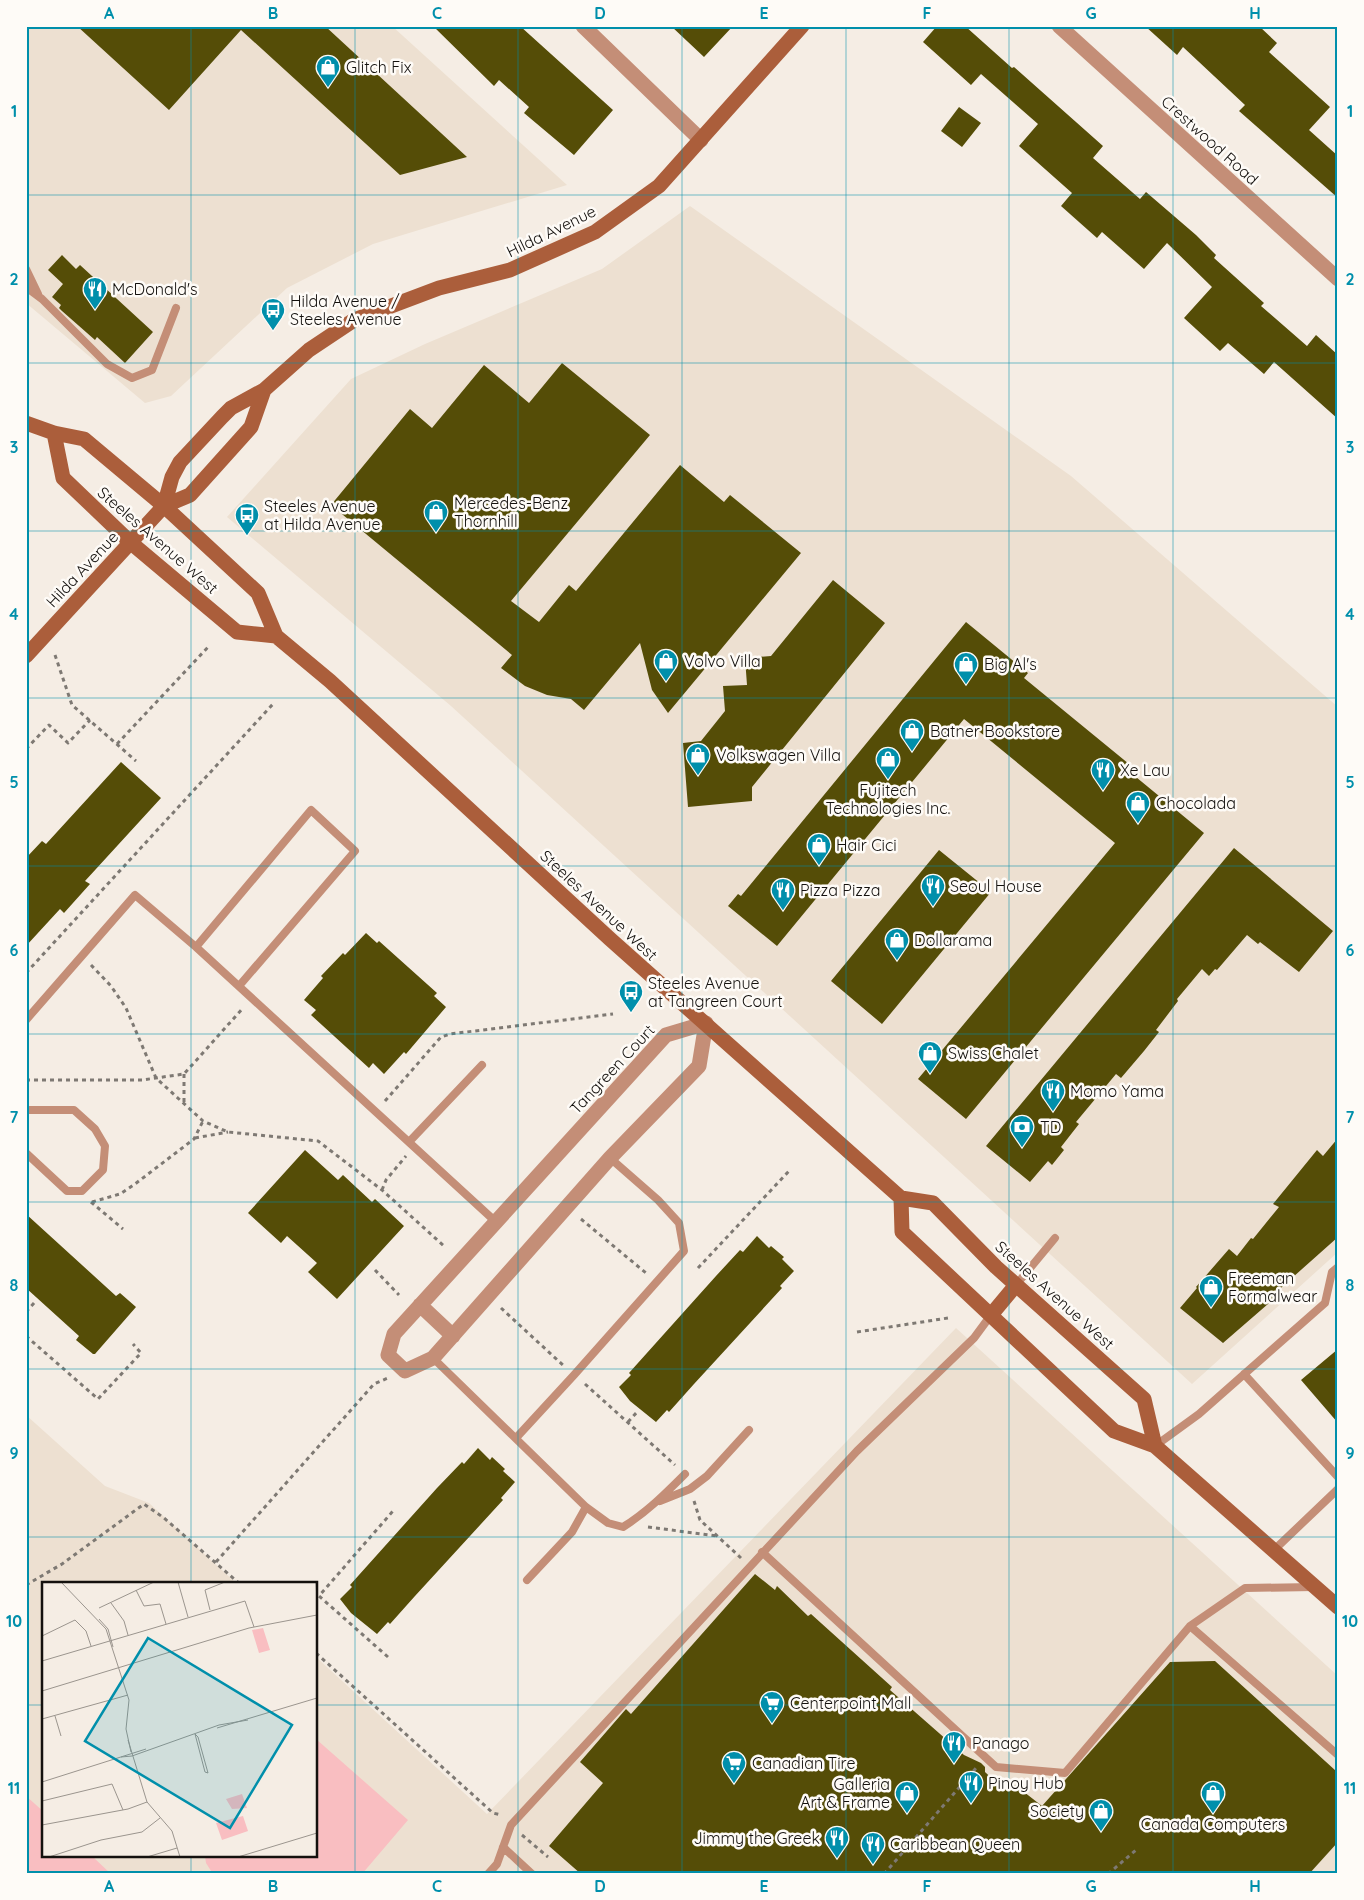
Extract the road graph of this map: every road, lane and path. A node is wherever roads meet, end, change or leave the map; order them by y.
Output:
1 (583, 26) edge
2 (802, 26) edge
3 (1059, 26) edge
4 (701, 140) junction
5 (26, 268) edge
6 (1338, 279) edge
7 (26, 287) edge
8 (39, 296) junction
9 (176, 308) dead end
10 (264, 390) junction
11 (26, 423) edge
12 (54, 433) junction
13 (164, 506) junction
14 (130, 542) junction
15 (276, 636) junction
16 (210, 645) dead end
17 (55, 655) dead end
18 (26, 656) edge
19 (273, 704) dead end
20 (90, 720) junction
21 (117, 744) junction
22 (26, 749) edge
23 (136, 761) dead end
24 (196, 947) junction
25 (82, 956) junction
26 (26, 973) edge
27 (239, 986) junction
28 (252, 998) junction
29 (613, 1014) dead end
30 (26, 1020) edge
31 (706, 1023) junction
32 (482, 1065) dead end
33 (184, 1074) junction
34 (156, 1078) junction
35 (26, 1080) edge
36 (184, 1102) junction
37 (26, 1110) edge
38 (376, 1112) junction
39 (203, 1121) junction
40 (228, 1132) junction
41 (194, 1138) junction
42 (412, 1145) junction
43 (26, 1153) edge
44 (610, 1158) junction
45 (789, 1171) dead end
46 (382, 1190) junction
47 (82, 1191) junction
48 (901, 1198) junction
49 (91, 1202) junction
50 (581, 1219) dead end
51 (496, 1222) junction
52 (123, 1229) dead end
53 (1055, 1238) dead end
54 (444, 1246) dead end
55 (1338, 1267) edge
56 (698, 1268) dead end
57 (375, 1270) dead end
58 (656, 1281) junction
59 (1016, 1285) junction
60 (399, 1294) dead end
61 (36, 1302) dead end
62 (420, 1305) junction
63 (501, 1308) dead end
64 (26, 1312) edge
65 (991, 1315) junction
66 (948, 1318) dead end
67 (857, 1332) dead end
68 (26, 1336) edge
69 (453, 1336) junction
70 (133, 1344) dead end
71 (433, 1358) junction
72 (404, 1371) junction
73 (1244, 1374) junction
74 (574, 1375) junction
75 (638, 1411) dead end
76 (628, 1422) junction
77 (749, 1430) dead end
78 (516, 1438) junction
79 (1155, 1446) junction
80 (684, 1474) joint
81 (1338, 1478) edge
82 (690, 1489) junction
83 (1338, 1489) edge
84 (659, 1501) junction
85 (586, 1506) junction
86 (393, 1511) dead end
87 (637, 1519) junction
88 (717, 1536) junction
89 (1274, 1550) junction
90 (762, 1552) junction
91 (216, 1562) junction
92 (750, 1566) junction
93 (527, 1580) dead end
94 (238, 1582) edge
95 (26, 1585) edge
96 (1316, 1587) junction
97 (1338, 1607) edge
98 (1190, 1626) junction
99 (318, 1655) edge
100 (388, 1657) dead end
101 (1338, 1755) edge
102 (986, 1757) junction
103 (500, 1814) dead end
104 (503, 1847) junction
105 (1136, 1850) dead end
106 (1109, 1873) edge
107 (488, 1874) edge
108 (532, 1874) edge
109 (884, 1874) edge

1 - 4 street
2 - 4 main road, Hilda Avenue
3 - 6 street, Crestwood Road
4 - 10 main road, Hilda Avenue
5 - 8 lane
7 - 8 lane
8 - 9 lane
10 - 13 main road, Hilda Avenue
10 - 13 main road, Hilda Avenue
11 - 12 main road, Steeles Avenue West
12 - 13 main road, Steeles Avenue West
12 - 14 main road, Steeles Avenue West
13 - 14 main road, Hilda Avenue
13 - 15 main road, Steeles Avenue West
14 - 15 main road, Steeles Avenue West
14 - 18 main road, Hilda Avenue
15 - 31 main road, Steeles Avenue West
16 - 21 path
17 - 20 path
19 - 26 path
20 - 21 path
20 - 22 path
21 - 23 path
24 - 25 lane
24 - 27 lane
24 - 27 lane
25 - 30 lane
25 - 34 path
27 - 28 lane
28 - 33 path
28 - 38 lane
29 - 38 path
31 - 44 street
31 - 48 main road, Steeles Avenue West
31 - 51 street, Tangreen Court
32 - 42 lane
33 - 34 path
33 - 36 path
34 - 35 path
34 - 36 path
36 - 39 path
37 - 47 lane
38 - 42 lane
39 - 40 path
39 - 41 path
40 - 41 path
40 - 46 path
41 - 49 path
42 - 46 path
42 - 51 lane
43 - 47 lane
44 - 58 lane
44 - 69 street
45 - 56 path
46 - 54 path
47 - 49 path
48 - 59 main road, Steeles Avenue West
48 - 65 main road
49 - 52 path
50 - 58 path
51 - 62 street, Tangreen Court
53 - 59 lane
55 - 73 lane
57 - 60 path
58 - 74 lane
59 - 65 main road
59 - 79 main road, Steeles Avenue West
61 - 64 path
62 - 69 street
62 - 72 street, Tangreen Court
63 - 74 path
65 - 79 main road
65 - 90 lane
66 - 67 path
68 - 70 path
69 - 71 street
71 - 72 street
71 - 78 lane
72 - 91 path
73 - 79 lane
73 - 81 lane
74 - 76 path
74 - 78 lane
75 - 76 path
76 - 80 path
77 - 82 lane
78 - 85 lane
79 - 89 main road
80 - 84 lane
82 - 84 lane
82 - 88 path
83 - 89 lane
84 - 87 lane
85 - 87 lane
85 - 93 lane
86 - 100 path
87 - 88 path
88 - 92 path
89 - 96 main road
90 - 92 lane
90 - 102 lane
91 - 94 path
91 - 95 path
92 - 104 lane
96 - 97 main road
96 - 98 lane
98 - 101 lane
98 - 102 lane
99 - 103 path
102 - 109 path
104 - 107 lane
104 - 108 lane
105 - 106 path

